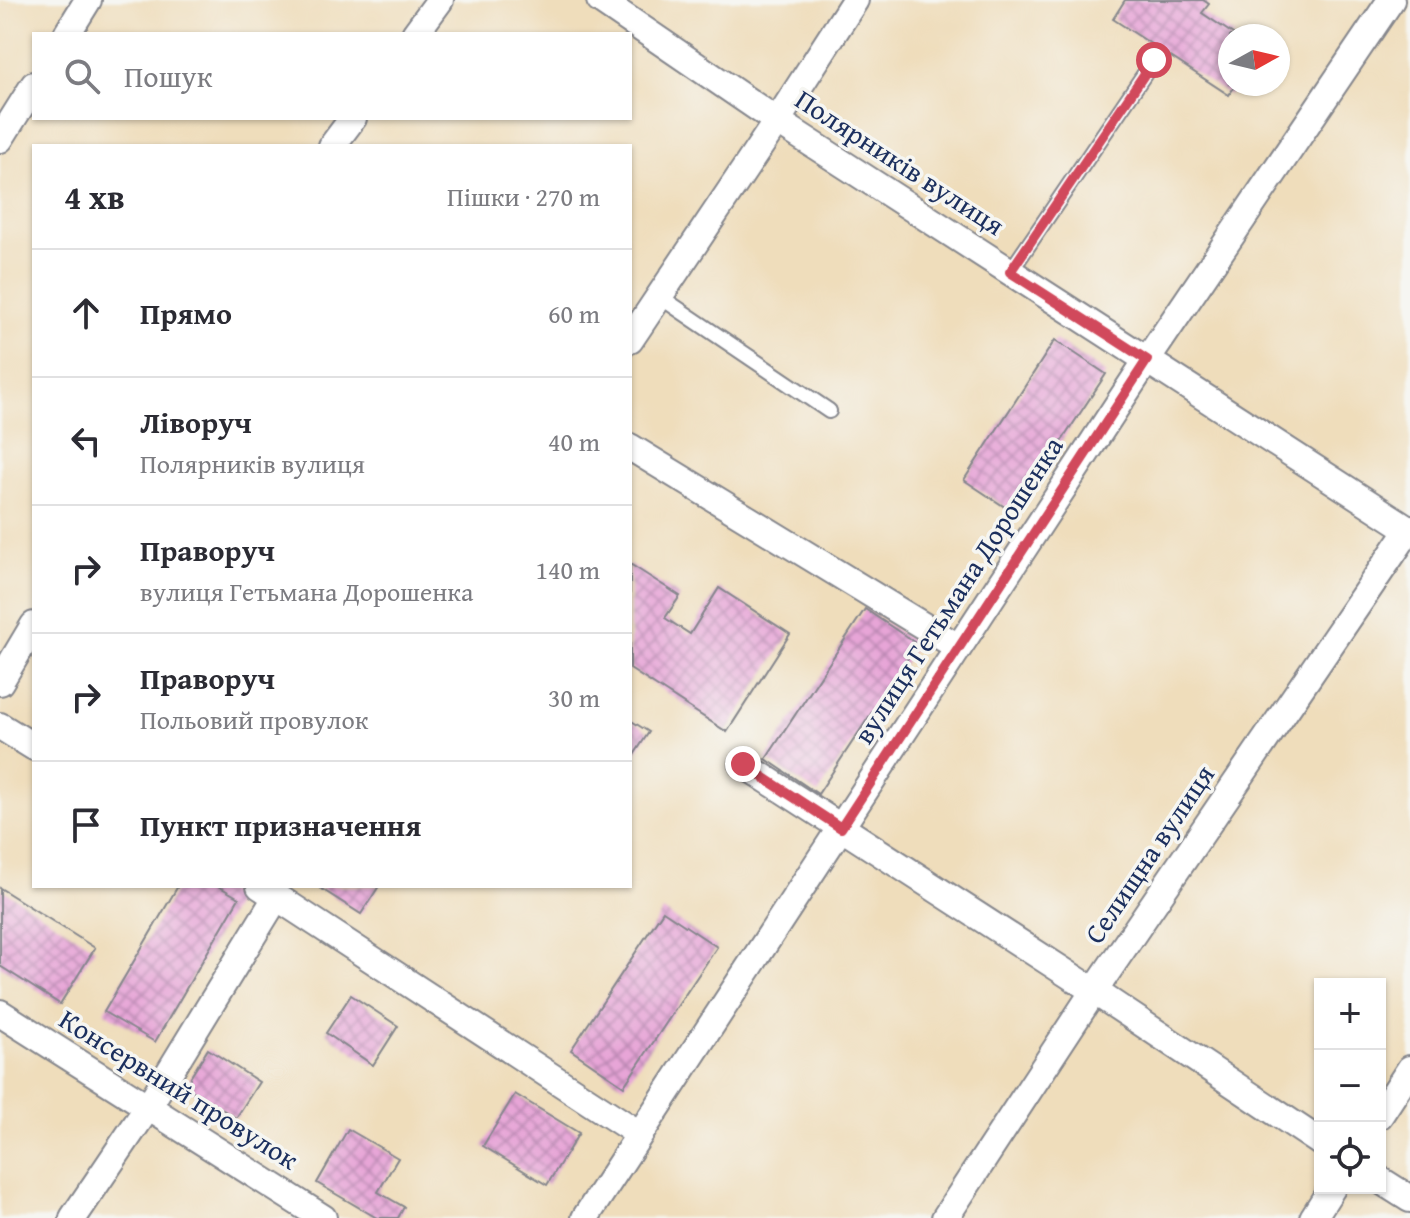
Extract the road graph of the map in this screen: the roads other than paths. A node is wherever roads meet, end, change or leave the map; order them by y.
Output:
1 (88, 0) edge
2 (440, 0) edge
3 (600, 0) edge
4 (855, 0) edge
5 (1391, 0) edge
6 (68, 32) edge
7 (416, 32) edge
8 (1154, 60) dead end
9 (32, 88) edge
10 (352, 120) edge
11 (777, 121) junction
12 (0, 139) edge
13 (334, 144) edge
14 (1010, 272) junction
15 (659, 296) junction
16 (632, 337) edge
17 (1147, 360) junction
18 (829, 411) dead end
19 (632, 448) edge
20 (1410, 529) edge
21 (32, 628) edge
22 (958, 647) junction
23 (0, 682) edge
24 (0, 726) edge
25 (32, 746) edge
26 (743, 764) dead end
27 (841, 828) junction
28 (269, 891) edge
29 (1094, 991) junction
30 (0, 1013) edge
31 (1410, 1069) edge
32 (1386, 1106) edge
33 (148, 1107) junction
34 (639, 1134) junction
35 (1314, 1138) edge
36 (1386, 1184) edge
37 (1328, 1194) edge
38 (1410, 1199) edge
39 (73, 1218) edge
40 (323, 1218) edge
41 (585, 1218) edge
42 (945, 1218) edge
43 (1313, 1218) edge

1 - 6 street
2 - 7 street
3 - 11 street, Полярників вулиця
4 - 11 street
5 - 17 street, вулиця Гетьмана Дорошенка
8 - 14 lane
9 - 12 street
10 - 13 street
11 - 14 street, Полярників вулиця
11 - 15 street
14 - 17 street, Полярників вулиця
15 - 16 street
15 - 18 lane
17 - 20 street, Полярників вулиця
17 - 22 street, вулиця Гетьмана Дорошенка
19 - 22 street
20 - 29 street, Селищна вулиця
21 - 23 street
22 - 27 street, вулиця Гетьмана Дорошенка
24 - 25 street
26 - 27 street
27 - 29 street
27 - 34 street, вулиця Гетьмана Дорошенка
28 - 33 street
28 - 34 street
29 - 35 street
29 - 42 street, Селищна вулиця
30 - 33 street, Консервний провулок
31 - 32 street
33 - 39 street
33 - 40 street, Консервний провулок
34 - 41 street, вулиця Гетьмана Дорошенка
36 - 38 street
37 - 43 street

